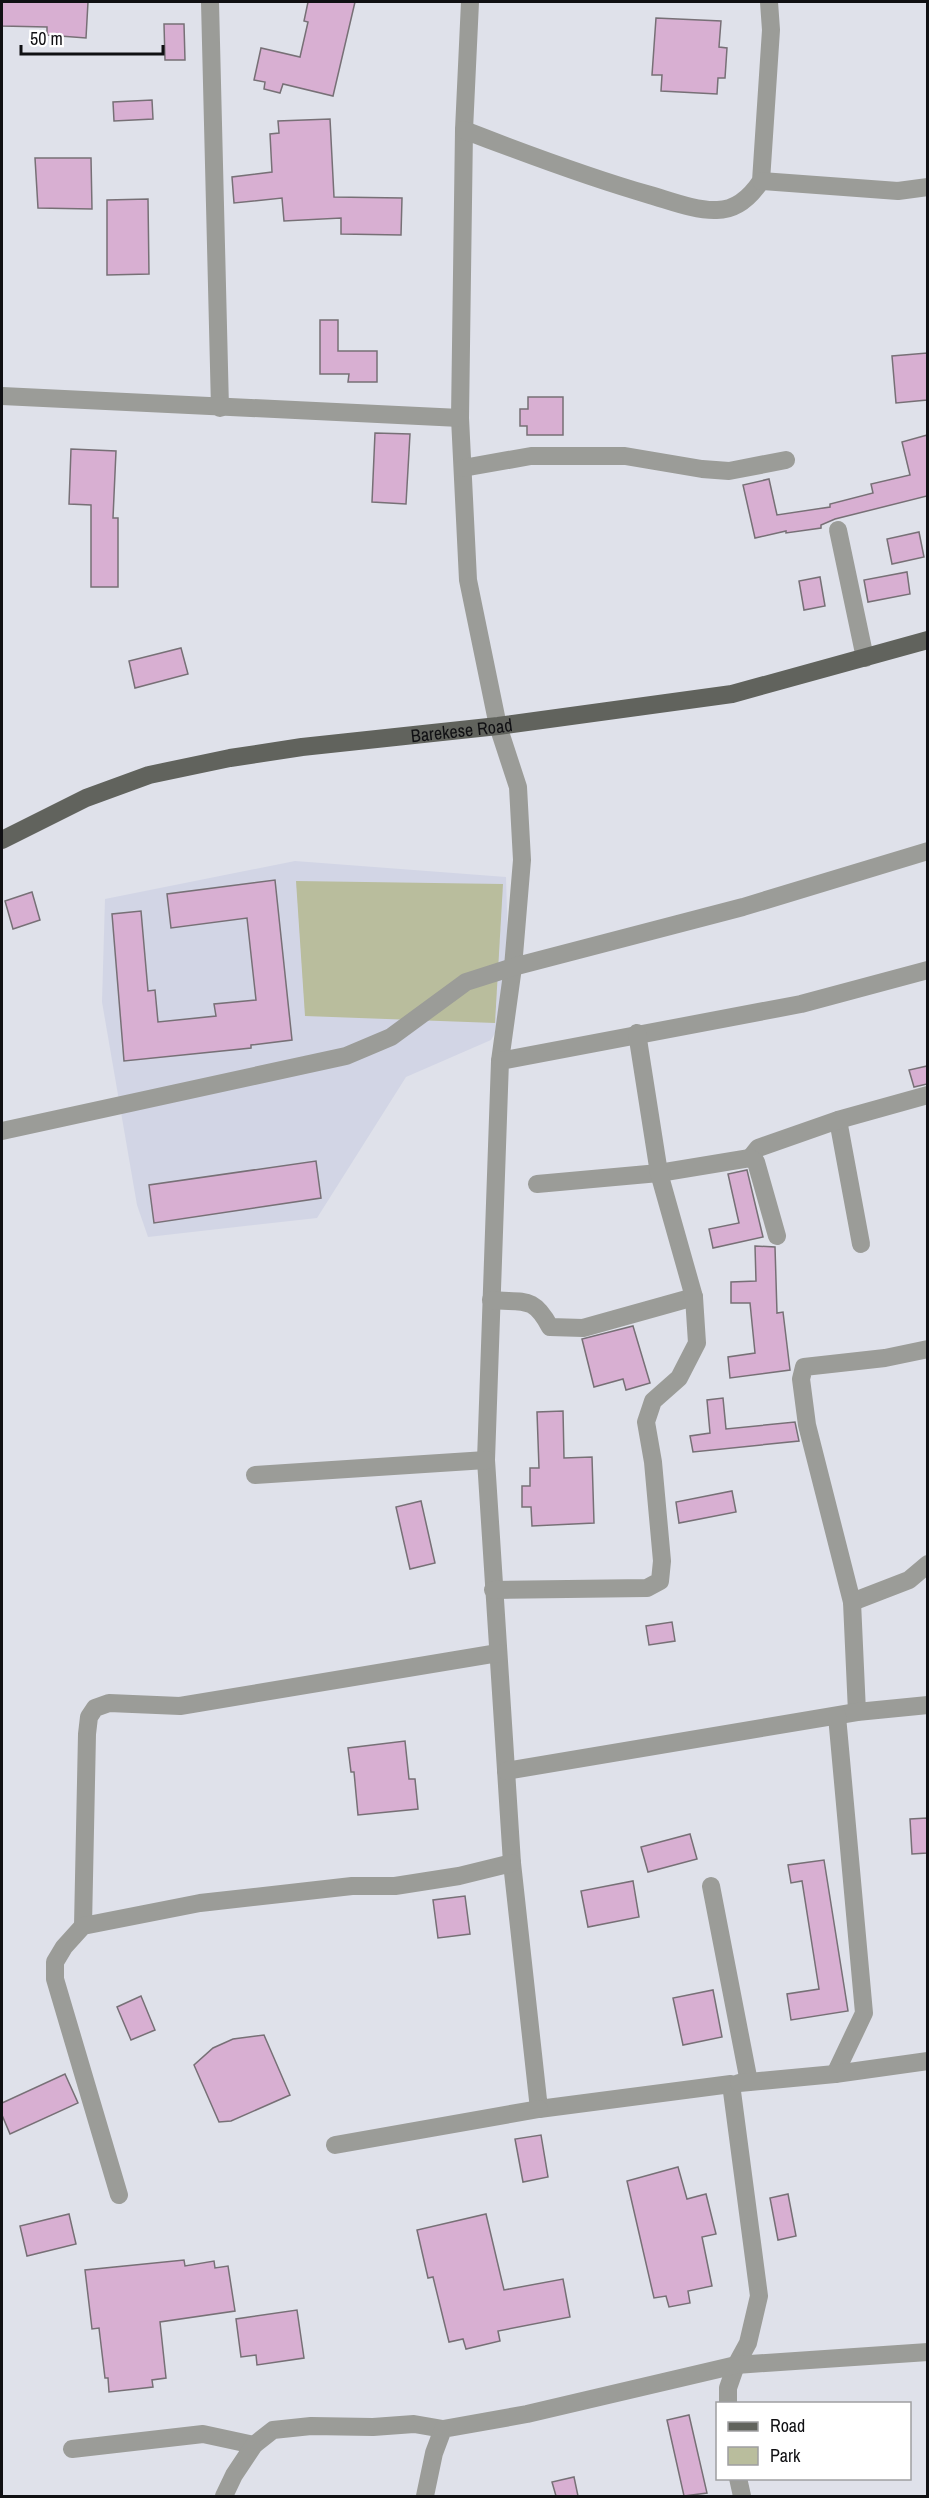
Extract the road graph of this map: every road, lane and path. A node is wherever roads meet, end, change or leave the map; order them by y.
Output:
1 (210, 2) edge
2 (470, 2) edge
3 (769, 2) edge
4 (464, 130) junction
5 (761, 181) junction
6 (927, 187) edge
7 (2, 396) edge
8 (220, 408) junction
9 (460, 418) junction
10 (786, 460) dead end
11 (463, 468) junction
12 (838, 530) dead end
13 (927, 640) edge
14 (865, 658) junction
15 (498, 726) junction
16 (2, 840) edge
17 (927, 851) edge
18 (513, 967) junction
19 (927, 970) edge
20 (637, 1033) junction
21 (500, 1060) junction
22 (927, 1095) edge
23 (838, 1120) junction
24 (2, 1131) edge
25 (750, 1158) junction
26 (658, 1173) junction
27 (537, 1184) dead end
28 (777, 1236) dead end
29 (861, 1244) dead end
30 (694, 1297) junction
31 (491, 1300) junction
32 (927, 1349) edge
33 (486, 1460) junction
34 (255, 1475) dead end
35 (927, 1564) edge
36 (493, 1590) junction
37 (852, 1602) junction
38 (498, 1653) junction
39 (927, 1705) edge
40 (857, 1712) junction
41 (837, 1716) junction
42 (506, 1771) junction
43 (512, 1863) junction
44 (711, 1886) dead end
45 (83, 1926) junction
46 (927, 2061) edge
47 (835, 2074) junction
48 (749, 2082) junction
49 (731, 2084) junction
50 (539, 2109) junction
51 (335, 2145) dead end
52 (119, 2195) dead end
53 (927, 2352) edge
54 (736, 2365) junction
55 (728, 2402) edge
56 (443, 2429) junction
57 (254, 2445) junction
58 (72, 2449) dead end
59 (738, 2480) edge
60 (224, 2496) edge
61 (425, 2496) edge
62 (742, 2496) edge

1 - 8 street
2 - 4 street
3 - 5 street
4 - 5 street
4 - 9 street
5 - 6 street
7 - 8 street
8 - 9 street
9 - 11 street
10 - 11 street
11 - 15 street
12 - 14 street
13 - 14 main road, Barekese Road
14 - 15 main road, Barekese Road
15 - 16 main road, Barekese Road
15 - 18 street
17 - 18 street
18 - 21 street
18 - 24 street
19 - 20 street
20 - 21 street
20 - 26 street
21 - 31 street
22 - 23 street
23 - 25 street
23 - 29 street
25 - 26 street
25 - 28 street
26 - 27 street
26 - 30 street
30 - 31 street
30 - 36 street
31 - 33 street
32 - 37 street
33 - 34 street
33 - 36 street
35 - 37 street
36 - 38 street
37 - 40 street
38 - 42 street
38 - 45 street
39 - 40 street
40 - 41 street
41 - 42 street
41 - 47 street
42 - 43 street
43 - 45 street
43 - 50 street
44 - 48 street
45 - 52 street
46 - 47 street
47 - 48 street
48 - 49 street
49 - 50 street
49 - 54 street
50 - 51 street
53 - 54 street
54 - 55 street
54 - 56 street
56 - 57 street
56 - 61 street
57 - 58 street
57 - 60 street
59 - 62 street

